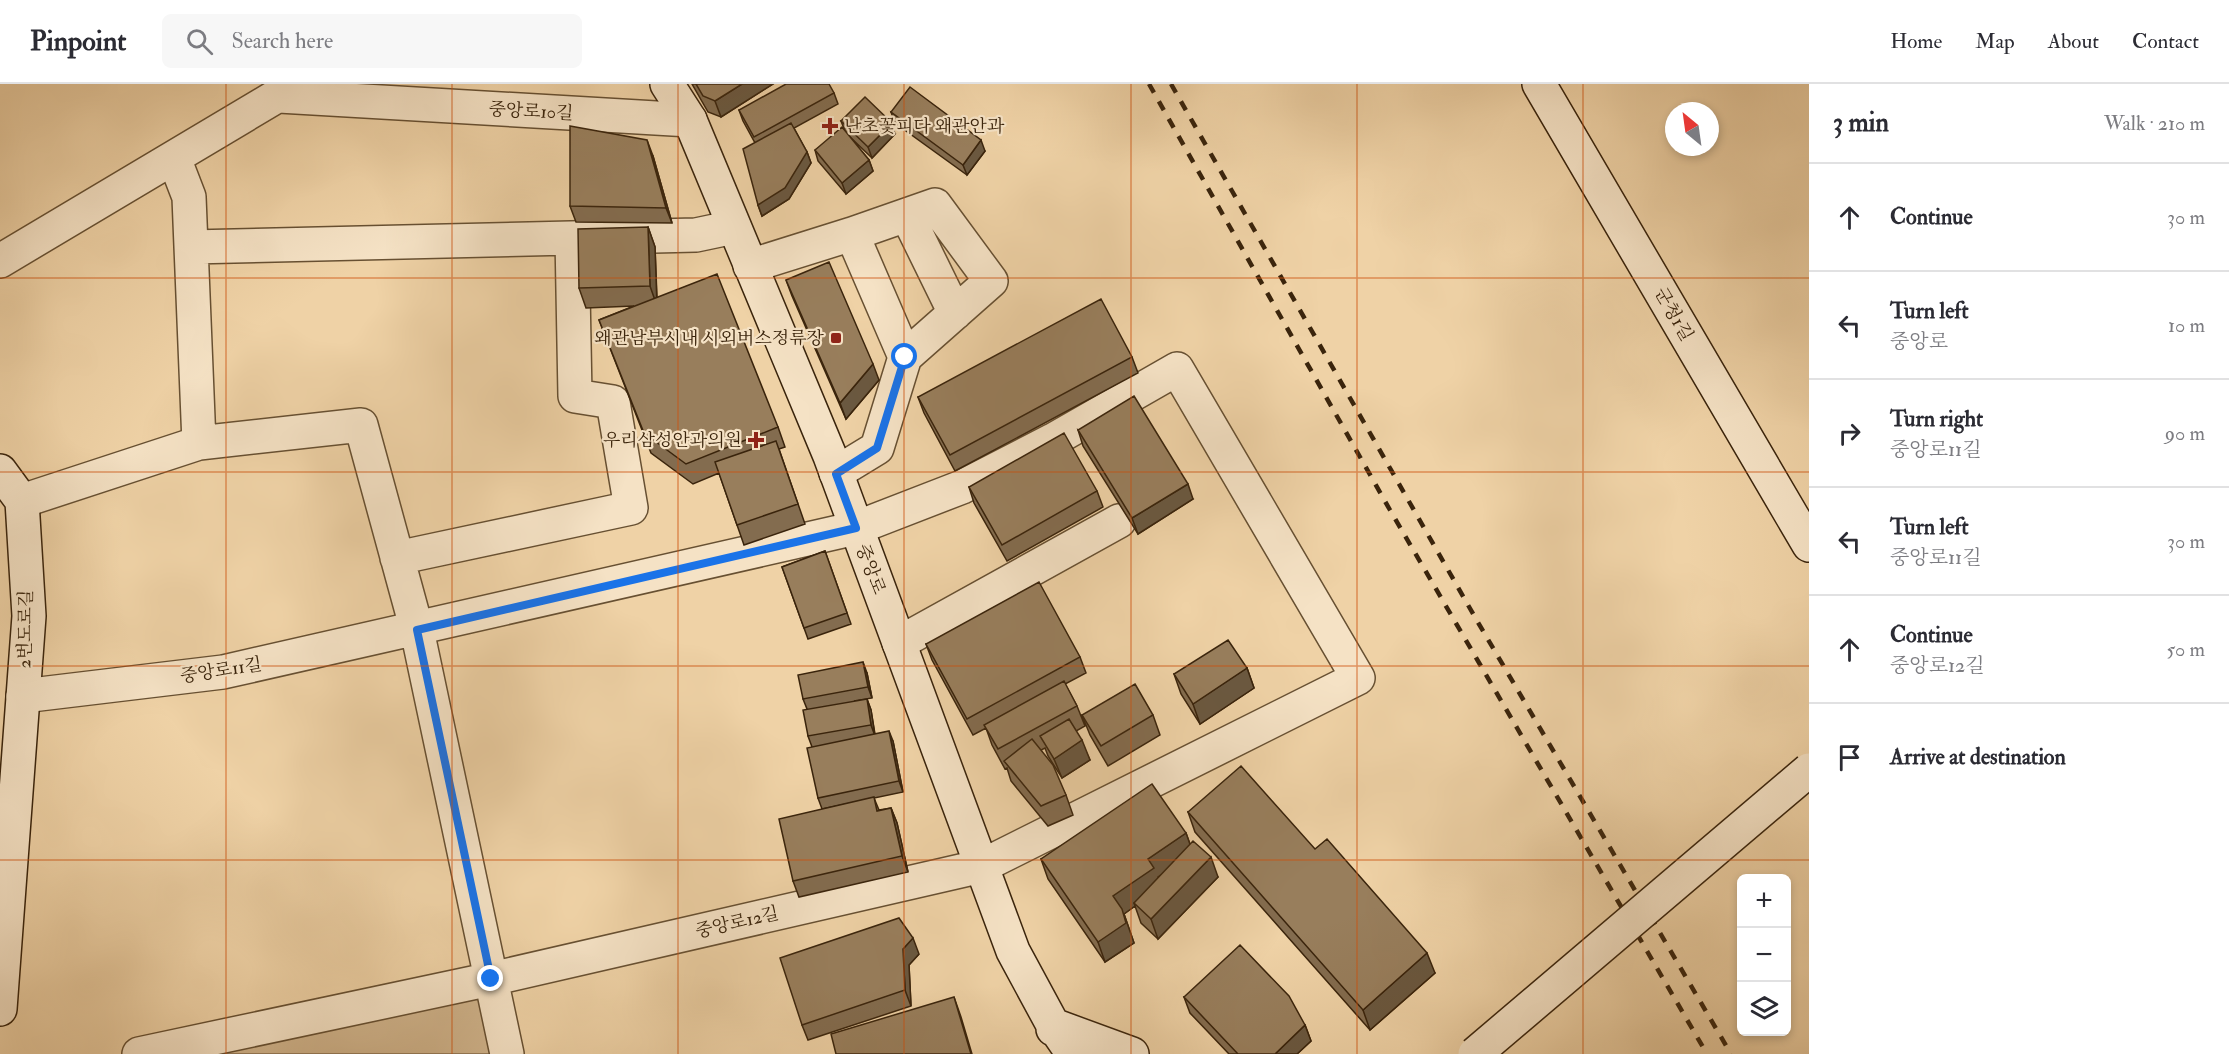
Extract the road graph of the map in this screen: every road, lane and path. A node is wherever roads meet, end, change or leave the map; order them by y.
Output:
1 (667, 84) edge
2 (1539, 84) edge
3 (283, 88) edge
4 (690, 120) junction
5 (174, 158) junction
6 (907, 215) junction
7 (734, 227) junction
8 (852, 234) junction
9 (572, 238) junction
10 (191, 248) junction
11 (0, 261) edge
12 (750, 266) junction
13 (954, 313) junction
14 (905, 357) junction
15 (199, 443) junction
16 (0, 471) edge
17 (836, 474) junction
18 (22, 501) junction
19 (1119, 521) edge
20 (856, 528) junction
21 (1809, 544) edge
22 (397, 558) junction
23 (417, 630) junction
24 (899, 643) junction
25 (23, 696) junction
26 (1809, 770) edge
27 (982, 866) junction
28 (491, 979) junction
29 (0, 1009) edge
30 (1053, 1040) edge
31 (139, 1054) edge
32 (507, 1054) edge
33 (1073, 1054) edge
34 (1132, 1054) edge
35 (1475, 1054) edge

1 - 4 street, 중앙로
2 - 21 street, 군청1길
3 - 4 street, 중앙로10길
3 - 5 street, 중앙로10길
4 - 7 street, 중앙로
5 - 10 street
5 - 11 street, 중앙로10길
6 - 8 street
6 - 13 street
6 - 13 street
7 - 9 street
7 - 12 street, 중앙로
8 - 12 street
8 - 14 street
9 - 10 street
9 - 22 street
10 - 15 street
12 - 17 street, 중앙로
13 - 14 street
14 - 17 street
15 - 18 street
15 - 22 street
16 - 18 street
17 - 20 street, 중앙로
18 - 25 street, 2번도로길
19 - 24 street
20 - 23 street, 중앙로11길
20 - 24 street, 중앙로
20 - 27 street, 중앙로12길
22 - 23 street
23 - 25 street, 중앙로11길
23 - 28 street
24 - 27 street, 중앙로
25 - 29 street, 2번도로길
26 - 35 street, bridge
27 - 28 street, 중앙로12길
27 - 30 street, 중앙로
28 - 31 street, 중앙로12길
28 - 32 street
30 - 33 street, 중앙로
30 - 34 street

